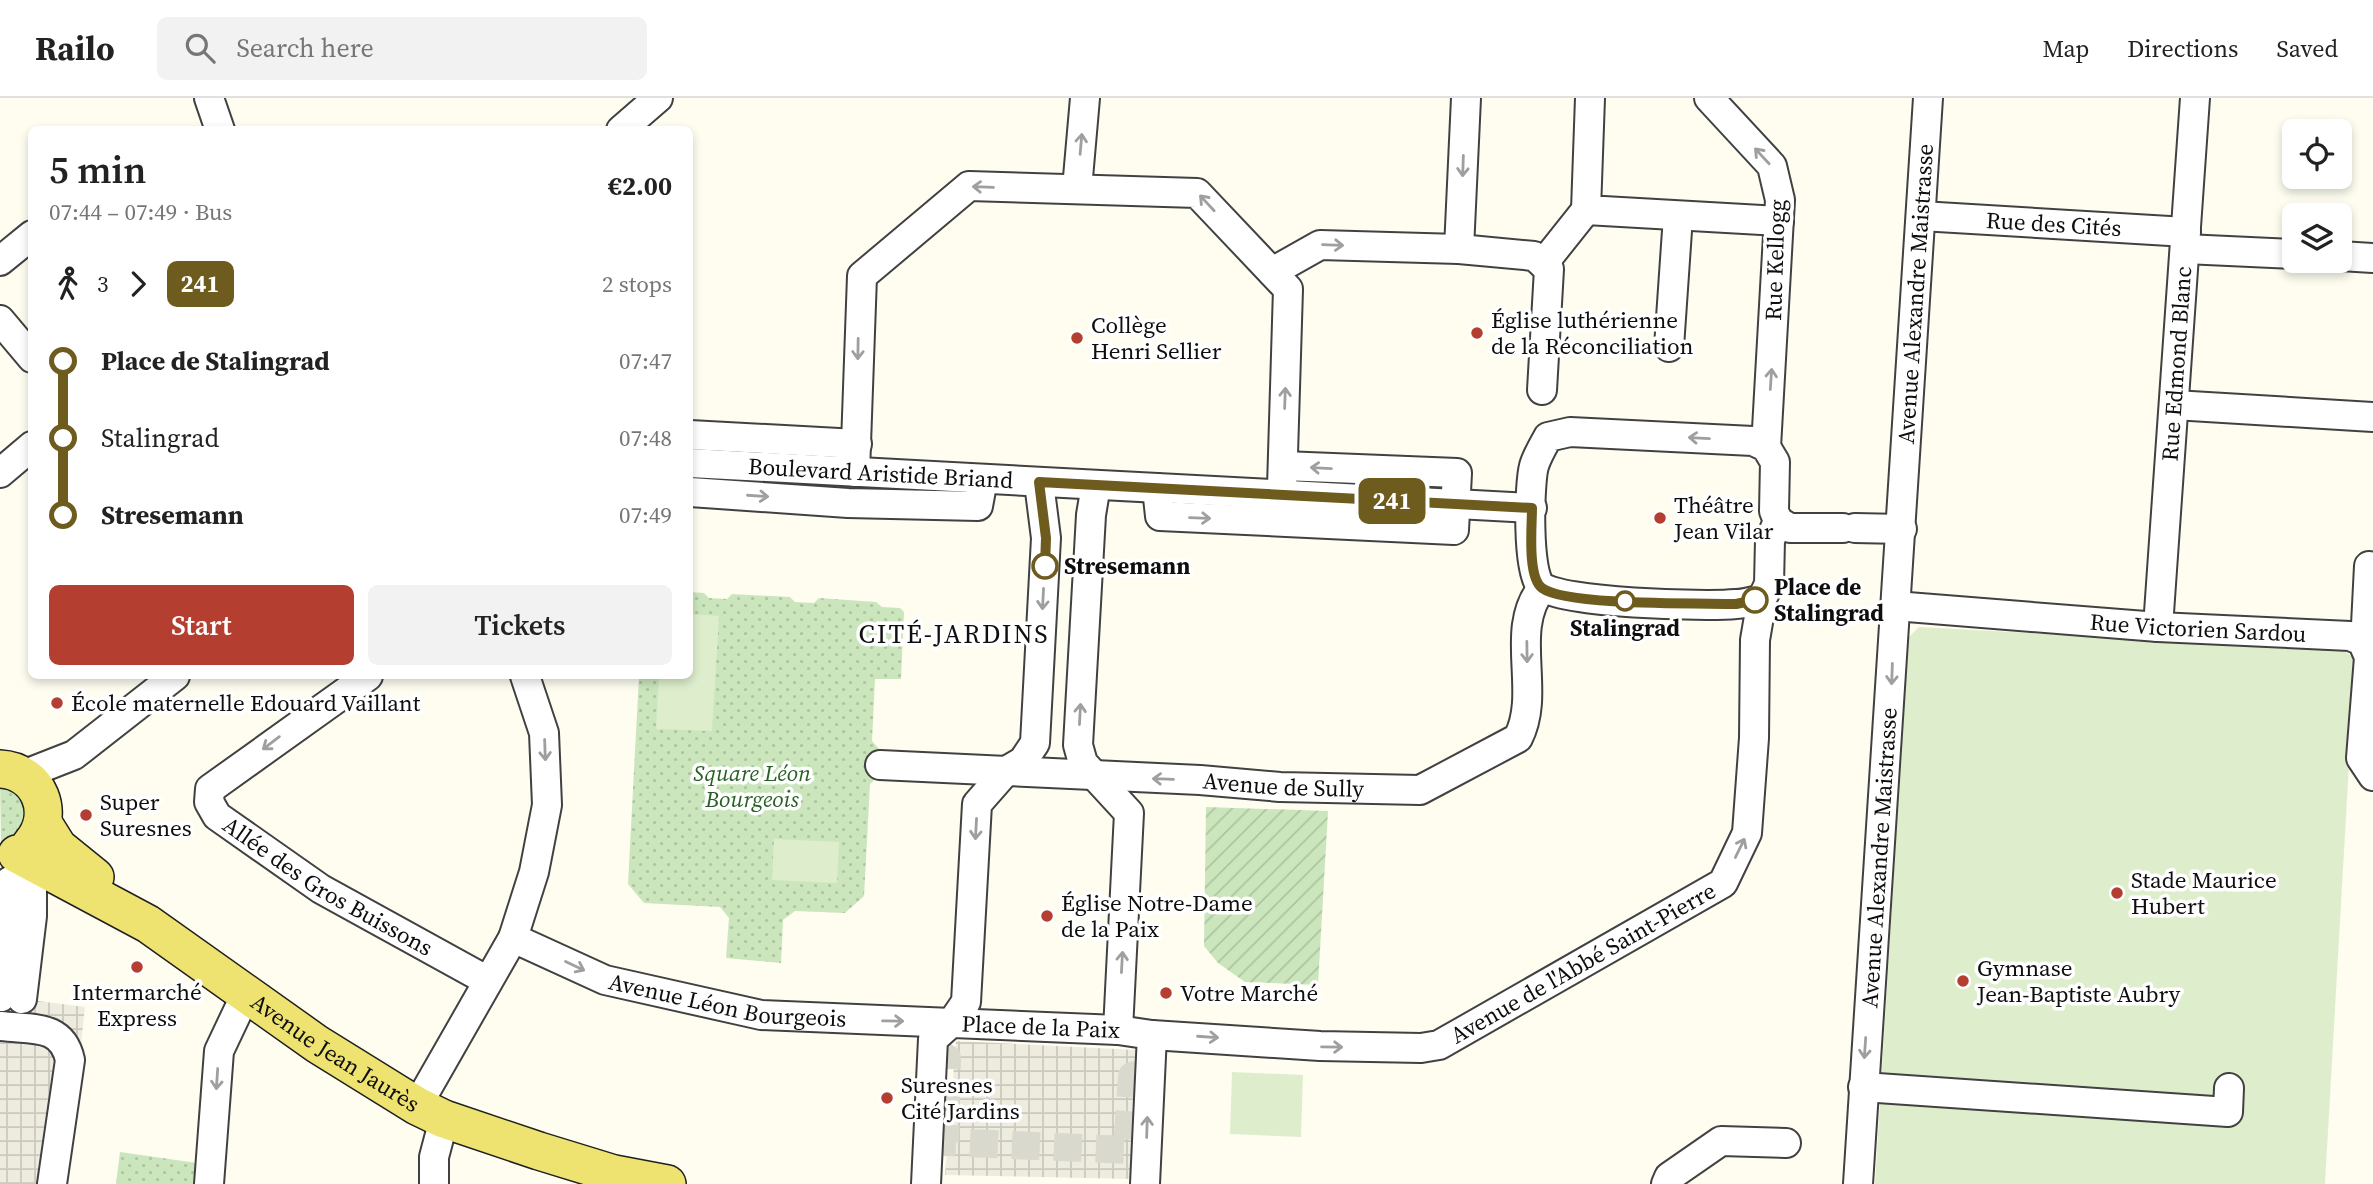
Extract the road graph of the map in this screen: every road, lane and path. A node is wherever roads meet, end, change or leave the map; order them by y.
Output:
1 (209, 98) edge
2 (657, 98) edge
3 (1085, 98) edge
4 (1466, 98) edge
5 (1590, 98) edge
6 (1709, 98) edge
7 (1928, 98) edge
8 (2194, 98) edge
9 (219, 126) edge
10 (626, 126) edge
11 (1077, 189) junction
12 (1586, 210) junction
13 (1678, 216) junction
14 (1921, 216) junction
15 (1779, 221) junction
16 (28, 238) edge
17 (2185, 240) junction
18 (1459, 249) junction
19 (2282, 252) edge
20 (2352, 257) edge
21 (2373, 258) edge
22 (0, 261) edge
23 (1543, 264) junction
24 (1272, 272) junction
25 (0, 320) edge
26 (1669, 347) dead end
27 (28, 353) edge
28 (2174, 405) junction
29 (2373, 417) edge
30 (693, 435) edge
31 (1548, 437) junction
32 (856, 444) junction
33 (1766, 447) junction
34 (28, 449) edge
35 (693, 463) edge
36 (1283, 466) junction
37 (1375, 471) junction
38 (0, 472) edge
39 (855, 472) junction
40 (983, 479) junction
41 (1039, 482) junction
42 (1096, 485) junction
43 (693, 492) edge
44 (1456, 504) junction
45 (1282, 508) junction
46 (1532, 508) junction
47 (1373, 513) junction
48 (1778, 521) junction
49 (1902, 529) junction
50 (2369, 566) dead end
51 (1542, 588) junction
52 (1762, 599) junction
53 (1895, 606) junction
54 (2158, 628) junction
55 (2367, 631) edge
56 (171, 679) edge
57 (364, 679) edge
58 (526, 679) edge
59 (880, 765) dead end
60 (1006, 771) junction
61 (1096, 776) junction
62 (2373, 776) edge
63 (26, 790) edge
64 (15, 864) edge
65 (148, 924) junction
66 (513, 938) junction
67 (488, 981) junction
68 (246, 994) junction
69 (11, 998) edge
70 (965, 1022) junction
71 (0, 1026) edge
72 (1118, 1030) junction
73 (1152, 1035) junction
74 (1863, 1087) junction
75 (2229, 1088) dead end
76 (430, 1112) junction
77 (1786, 1143) dead end
78 (210, 1175) edge
79 (52, 1184) edge
80 (434, 1184) edge
81 (667, 1184) edge
82 (926, 1184) edge
83 (1145, 1184) edge
84 (1666, 1184) edge
85 (1858, 1184) edge

1 - 9 street
2 - 10 street
11 -> 3 street
4 -> 18 street
5 - 12 street
15 -> 6 street, Rue Kellogg
7 - 14 street, Avenue Alexandre Maistrasse
8 - 17 street, Rue Edmond Blanc
24 -> 11 street
11 -> 32 street
12 - 13 street
12 - 23 street
13 - 15 street
13 - 26 street
14 - 17 street, Rue des Cités
14 - 49 street, Avenue Alexandre Maistrasse
33 -> 15 street, Rue Kellogg
16 - 22 street
17 - 19 street, Rue des Cités
17 - 28 street, Rue Edmond Blanc
18 - 23 street
24 -> 18 street
20 - 21 street
23 - 31 street
36 -> 24 street
25 - 27 street
28 - 29 street
28 - 54 street, Rue Edmond Blanc
30 - 32 street
33 -> 31 street
31 - 46 street
32 - 39 street
33 - 48 street
34 - 38 street
35 - 39 street, Boulevard Aristide Briand
37 -> 36 street
36 - 45 street
37 - 44 street
37 - 47 street
39 - 40 street, Boulevard Aristide Briand
40 - 41 street, Boulevard Aristide Briand
43 -> 40 street
41 - 42 street, Boulevard Aristide Briand
41 -> 60 street
42 - 45 street, Boulevard Aristide Briand
61 -> 42 street
44 - 46 street, Boulevard Aristide Briand
44 - 47 street, Boulevard Aristide Briand
45 - 47 street, Boulevard Aristide Briand
46 - 51 street
48 - 49 street
48 - 52 street
49 - 53 street, Avenue Alexandre Maistrasse
50 - 55 street
51 - 52 street
51 -> 61 street, Avenue de Sully
73 -> 52 street, Avenue de l'Abbé Saint-Pierre
53 - 54 street, Rue Victorien Sardou
53 -> 74 street, Avenue Alexandre Maistrasse
54 - 55 street, Rue Victorien Sardou
55 - 62 street
56 - 63 street
57 -> 67 street, Allée des Gros Buissons
58 -> 66 street
59 - 60 street, Avenue de Sully
60 - 61 street, Avenue de Sully
60 -> 70 street
72 -> 61 street
63 - 64 main road
63 - 65 main road, Avenue Jean Jaurès
64 - 65 main road, Avenue Jean Jaurès
64 - 69 street
64 - 69 street
65 - 68 main road, Avenue Jean Jaurès
66 - 67 street
66 -> 70 street, Avenue Léon Bourgeois
67 - 76 street
68 - 76 main road, Avenue Jean Jaurès
68 -> 78 street
70 - 72 street, Place de la Paix
70 - 82 street, Place de la Paix
71 - 79 street
72 - 73 street, Place de la Paix
83 -> 73 street, Place de la Paix
74 - 75 street
74 - 85 street, Avenue Alexandre Maistrasse
76 - 80 street
76 - 81 main road, Avenue Jean Jaurès
77 - 84 street

